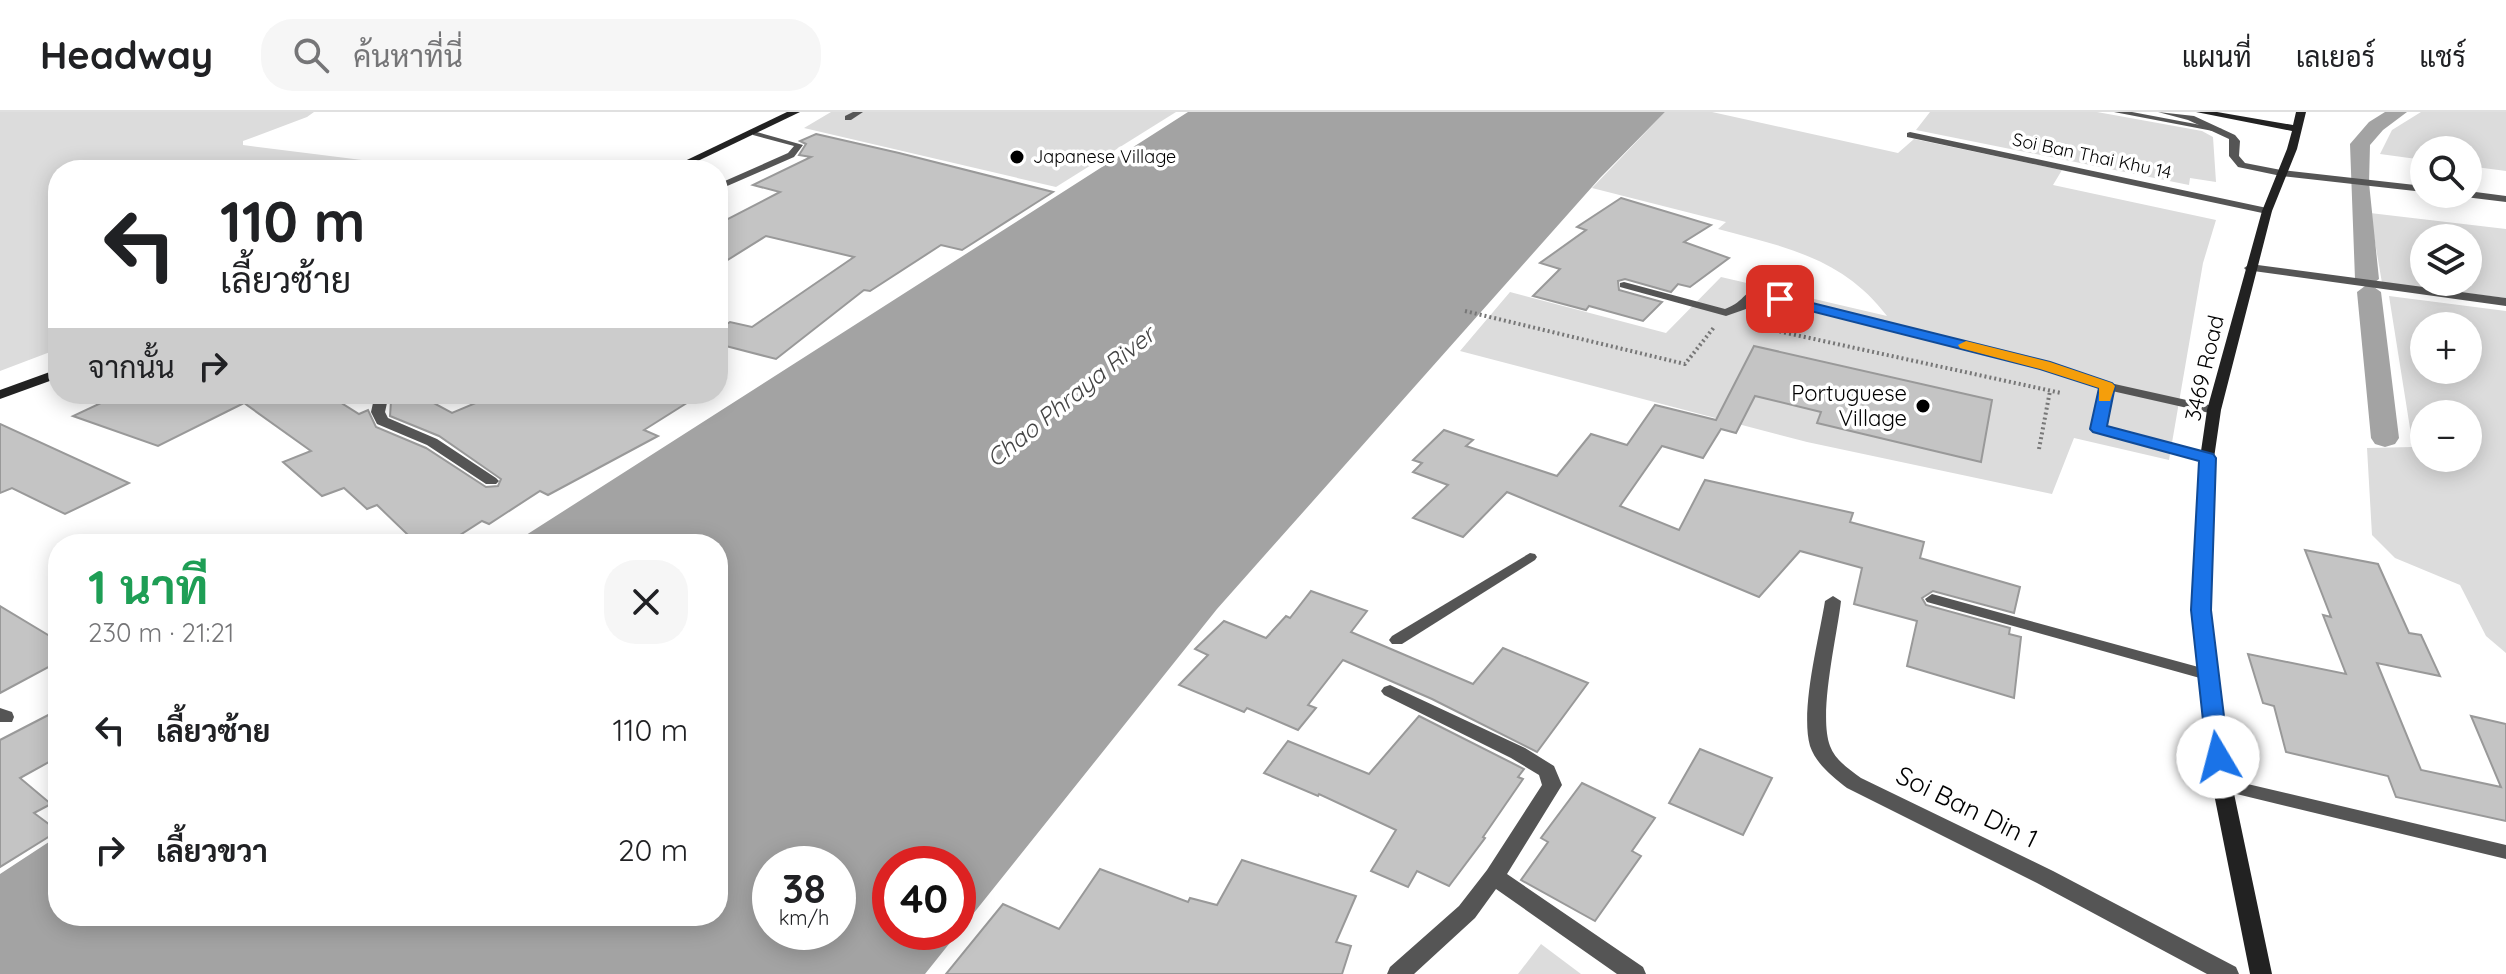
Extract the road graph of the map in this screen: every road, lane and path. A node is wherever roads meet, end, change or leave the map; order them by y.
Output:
1 (859, 112) edge
2 (2118, 112) edge
3 (2163, 112) edge
4 (2201, 112) edge
5 (2261, 112) edge
6 (792, 114) edge
7 (2218, 115) junction
8 (848, 118) dead end
9 (2299, 120) edge
10 (2218, 129) junction
11 (756, 133) junction
12 (1910, 135) dead end
13 (2273, 135) dead end
14 (694, 160) edge
15 (2281, 173) junction
16 (728, 183) edge
17 (2410, 187) edge
18 (2482, 196) edge
19 (2506, 199) edge
20 (2267, 211) junction
21 (2250, 268) junction
22 (1624, 285) dead end
23 (2506, 302) edge
24 (1465, 311) dead end
25 (1724, 316) junction
26 (48, 377) edge
27 (2107, 386) junction
28 (2050, 391) junction
29 (0, 395) edge
30 (2104, 402) junction
31 (380, 404) edge
32 (2214, 410) junction
33 (2039, 449) dead end
34 (2207, 458) junction
35 (491, 481) dead end
36 (1530, 557) dead end
37 (1932, 599) dead end
38 (1833, 601) dead end
39 (1397, 640) dead end
40 (2207, 675) junction
41 (1390, 691) dead end
42 (2222, 784) junction
43 (2506, 852) edge
44 (1494, 876) junction
45 (1398, 974) edge
46 (1635, 974) edge
47 (2228, 974) edge
48 (2261, 974) edge

1 - 8 lane
2 - 10 lane
3 - 10 street
4 - 7 street
5 - 9 street
6 - 11 street
7 - 9 street
7 - 13 street
9 - 15 street, 3469 Road
10 - 15 street
11 - 14 street
11 - 16 lane
12 - 20 street, Soi Ban Thai Khu 14
15 - 17 street
15 - 20 street, 3469 Road
18 - 19 street
20 - 21 street, 3469 Road
21 - 23 street
21 - 32 street, 3469 Road
22 - 25 lane
24 - 25 path
25 - 27 lane
25 - 28 path
26 - 29 street
27 - 30 lane
27 - 32 lane
28 - 30 path
28 - 33 path
30 - 34 lane
31 - 35 street
32 - 34 street, 3469 Road
34 - 40 street, 3469 Road
36 - 39 lane
37 - 40 lane
38 - 47 street, Soi Ban Din 1
40 - 42 street, 3469 Road
41 - 44 street
42 - 43 lane
42 - 48 street, 3469 Road
44 - 45 street
44 - 46 street

